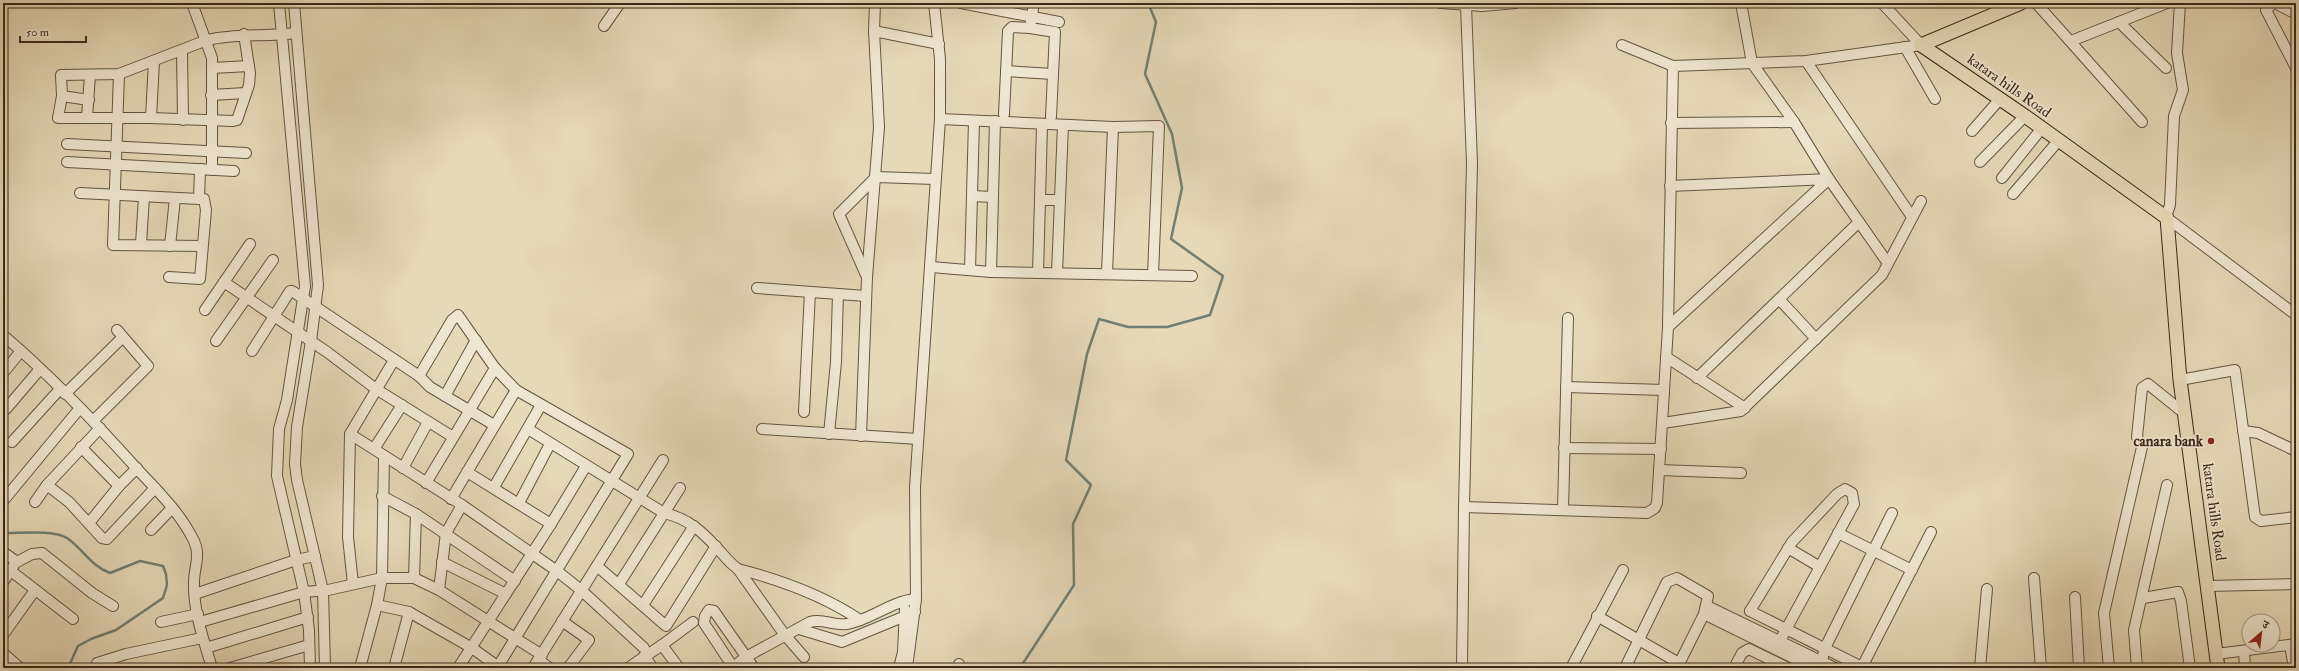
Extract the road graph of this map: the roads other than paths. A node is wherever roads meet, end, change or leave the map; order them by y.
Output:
1 (192, 3) edge
2 (295, 3) edge
3 (875, 3) edge
4 (934, 3) edge
5 (961, 3) edge
6 (1034, 3) edge
7 (1441, 3) edge
8 (1516, 3) edge
9 (1741, 3) edge
10 (1882, 3) edge
11 (2021, 3) edge
12 (2036, 3) edge
13 (2167, 3) edge
14 (2180, 3) edge
15 (2274, 3) edge
16 (617, 4) edge
17 (1483, 4) edge
18 (1466, 5) junction
19 (279, 6) edge
20 (2296, 14) edge
21 (1031, 17) junction
22 (1058, 22) dead end
23 (2119, 22) junction
24 (604, 26) dead end
25 (1030, 28) junction
26 (874, 31) junction
27 (296, 33) junction
28 (244, 34) junction
29 (281, 35) junction
30 (207, 40) junction
31 (2071, 41) junction
32 (938, 44) junction
33 (1622, 45) dead end
34 (1921, 45) junction
35 (1905, 47) junction
36 (182, 51) junction
37 (1806, 61) junction
38 (154, 62) junction
39 (1752, 63) junction
40 (249, 66) junction
41 (1673, 66) junction
42 (212, 68) junction
43 (2166, 68) dead end
44 (2296, 68) edge
45 (1006, 72) junction
46 (119, 74) junction
47 (1053, 74) junction
48 (90, 76) junction
49 (246, 93) junction
50 (211, 95) junction
51 (62, 96) junction
52 (1935, 99) dead end
53 (2000, 99) junction
54 (89, 100) junction
55 (1004, 114) dead end
56 (2025, 116) junction
57 (87, 117) junction
58 (1051, 117) dead end
59 (118, 118) junction
60 (151, 118) junction
61 (940, 119) junction
62 (183, 120) junction
63 (974, 120) junction
64 (995, 121) junction
65 (211, 122) junction
66 (1794, 122) junction
67 (2142, 122) dead end
68 (1671, 123) junction
69 (1042, 125) junction
70 (1063, 125) junction
71 (1113, 127) junction
72 (2042, 128) junction
73 (1972, 131) dead end
74 (2059, 140) junction
75 (67, 144) dead end
76 (117, 147) junction
77 (212, 151) junction
78 (246, 153) dead end
79 (67, 162) dead end
80 (1980, 162) dead end
81 (116, 164) junction
82 (309, 168) junction
83 (200, 169) junction
84 (295, 169) junction
85 (212, 170) junction
86 (234, 171) dead end
87 (876, 177) junction
88 (2002, 178) dead end
89 (934, 179) junction
90 (1829, 179) junction
91 (1670, 186) junction
92 (80, 193) dead end
93 (2013, 194) dead end
94 (115, 195) junction
95 (972, 196) junction
96 (144, 197) junction
97 (993, 197) junction
98 (175, 198) junction
99 (199, 199) junction
100 (1040, 200) junction
101 (1060, 200) junction
102 (1921, 201) dead end
103 (2168, 213) junction
104 (1912, 217) junction
105 (1859, 222) junction
106 (315, 239) junction
107 (302, 240) junction
108 (141, 244) junction
109 (250, 244) dead end
110 (170, 246) junction
111 (202, 246) junction
112 (273, 260) dead end
113 (1887, 262) junction
114 (931, 267) junction
115 (970, 270) junction
116 (990, 272) junction
117 (1038, 273) junction
118 (1057, 273) junction
119 (1107, 273) junction
120 (1154, 275) junction
121 (1192, 276) dead end
122 (866, 277) junction
123 (169, 278) dead end
124 (224, 282) junction
125 (756, 288) dead end
126 (810, 292) junction
127 (838, 294) junction
128 (866, 296) junction
129 (246, 298) junction
130 (303, 299) junction
131 (1779, 299) junction
132 (316, 308) junction
133 (206, 310) dead end
134 (2296, 316) edge
135 (274, 317) junction
136 (1568, 318) dead end
137 (1668, 327) junction
138 (297, 332) junction
139 (3, 335) edge
140 (1816, 339) junction
141 (476, 340) junction
142 (216, 341) dead end
143 (311, 341) junction
144 (21, 351) junction
145 (252, 351) dead end
146 (1666, 357) junction
147 (394, 360) junction
148 (495, 368) junction
149 (40, 369) junction
150 (3, 373) edge
151 (419, 376) junction
152 (1698, 378) junction
153 (2180, 380) junction
154 (1566, 387) junction
155 (376, 389) junction
156 (516, 390) junction
157 (1664, 390) junction
158 (62, 391) junction
159 (445, 396) junction
160 (541, 404) junction
161 (402, 405) junction
162 (80, 408) junction
163 (1745, 408) junction
164 (6, 409) dead end
165 (470, 410) junction
166 (804, 412) dead end
167 (2184, 413) junction
168 (428, 422) junction
169 (1663, 423) junction
170 (97, 424) junction
171 (494, 425) junction
172 (528, 429) junction
173 (762, 429) dead end
174 (2243, 431) junction
175 (350, 434) junction
176 (829, 434) junction
177 (861, 436) junction
178 (453, 437) junction
179 (918, 439) junction
180 (12, 442) dead end
181 (550, 444) junction
182 (81, 447) junction
183 (1564, 448) junction
184 (374, 449) junction
185 (1661, 449) junction
186 (2296, 451) edge
187 (384, 456) junction
188 (663, 460) dead end
189 (586, 466) junction
190 (137, 468) junction
191 (403, 468) junction
192 (1659, 470) junction
193 (467, 472) junction
194 (1741, 473) dead end
195 (612, 482) junction
196 (426, 483) junction
197 (47, 485) junction
198 (2167, 485) dead end
199 (119, 486) junction
200 (494, 487) junction
201 (155, 488) junction
202 (680, 488) dead end
203 (382, 496) junction
204 (640, 498) junction
205 (452, 499) junction
206 (3, 501) edge
207 (35, 502) dead end
208 (519, 503) junction
209 (462, 505) junction
210 (1464, 506) junction
211 (172, 508) junction
212 (1563, 509) junction
213 (664, 513) junction
214 (1892, 513) dead end
215 (416, 514) junction
216 (2296, 517) edge
217 (89, 523) junction
218 (552, 524) junction
219 (694, 526) junction
220 (151, 530) dead end
221 (1931, 532) dead end
222 (446, 533) junction
223 (1838, 533) junction
224 (716, 546) junction
225 (1788, 548) junction
226 (1873, 551) junction
227 (3, 552) edge
228 (530, 554) junction
229 (315, 556) junction
230 (296, 560) junction
231 (17, 562) junction
232 (442, 562) junction
233 (597, 566) junction
234 (1820, 567) junction
235 (738, 569) junction
236 (1623, 570) dead end
237 (1912, 570) junction
238 (10, 571) junction
239 (557, 571) junction
240 (382, 578) junction
241 (414, 578) junction
242 (2034, 578) dead end
243 (515, 581) junction
244 (3, 582) edge
245 (914, 583) junction
246 (352, 584) junction
247 (619, 584) junction
248 (2296, 584) edge
249 (2207, 586) junction
250 (1987, 589) dead end
251 (36, 590) junction
252 (329, 590) junction
253 (439, 590) junction
254 (581, 590) junction
255 (304, 592) junction
256 (195, 594) junction
257 (506, 594) junction
258 (1708, 596) junction
259 (2075, 597) dead end
260 (916, 598) junction
261 (2142, 598) junction
262 (905, 600) junction
263 (378, 605) junction
264 (113, 606) dead end
265 (643, 606) junction
266 (1706, 610) junction
267 (1718, 611) junction
268 (1750, 611) junction
269 (409, 612) junction
270 (915, 612) junction
271 (905, 615) junction
272 (1597, 616) junction
273 (308, 617) junction
274 (199, 618) junction
275 (73, 619) dead end
276 (860, 620) junction
277 (489, 621) junction
278 (562, 621) junction
279 (161, 622) dead end
280 (693, 622) dead end
281 (799, 629) junction
282 (1786, 630) junction
283 (1761, 631) junction
284 (784, 634) junction
285 (3, 635) edge
286 (516, 638) junction
287 (847, 640) junction
288 (1637, 641) junction
289 (204, 643) junction
290 (1778, 644) junction
291 (309, 645) junction
292 (662, 645) junction
293 (2293, 645) edge
294 (2281, 646) edge
295 (472, 648) junction
296 (1825, 648) junction
297 (2241, 651) edge
298 (644, 652) junction
299 (3, 653) edge
300 (2244, 653) edge
301 (2216, 654) junction
302 (746, 657) junction
303 (804, 657) dead end
304 (537, 661) edge
305 (97, 663) dead end
306 (1678, 665) edge
307 (1819, 666) edge
308 (498, 667) edge
309 (20, 668) edge
310 (212, 668) edge
311 (230, 668) edge
312 (310, 668) edge
313 (325, 668) edge
314 (360, 668) edge
315 (394, 668) edge
316 (458, 668) edge
317 (550, 668) edge
318 (568, 668) edge
319 (628, 668) edge
320 (653, 668) edge
321 (679, 668) edge
322 (732, 668) edge
323 (754, 668) edge
324 (899, 668) edge
325 (907, 668) edge
326 (1462, 668) edge
327 (1571, 668) edge
328 (1624, 668) edge
329 (1734, 668) edge
330 (1788, 668) edge
331 (1835, 668) edge
332 (1862, 668) edge
333 (1980, 668) edge
334 (2041, 668) edge
335 (2079, 668) edge
336 (2109, 668) edge
337 (2137, 668) edge
338 (2190, 668) edge
339 (2218, 668) edge
340 (2246, 668) edge
341 (2294, 668) edge

1 - 30 street
2 - 19 street
2 - 27 street
3 - 26 street
4 - 32 street
5 - 21 street
6 - 21 street
7 - 18 street
8 - 17 street
9 - 39 street
10 - 34 street
11 - 34 main road
12 - 31 street
13 - 23 street
14 - 103 street, katara hills Road
15 - 20 street
15 - 44 street
16 - 24 street
17 - 18 street
18 - 210 street
19 - 29 street
21 - 22 street
21 - 25 street
23 - 31 street
23 - 43 street
25 - 45 street
25 - 47 street
26 - 32 street
26 - 87 street
27 - 29 street
27 - 82 street
28 - 29 street
28 - 30 street
28 - 40 street
29 - 84 street
30 - 36 street
30 - 42 street
31 - 67 street
32 - 61 street
33 - 41 street
34 - 35 street
34 - 53 main road, katara hills Road
35 - 37 street
35 - 52 street
36 - 38 street
36 - 62 street
37 - 39 street
37 - 104 street
38 - 46 street
38 - 60 street
39 - 41 street
39 - 66 street
40 - 42 street
40 - 49 street
41 - 68 street
42 - 50 street
45 - 47 street
45 - 55 street
46 - 48 street
46 - 59 street
47 - 58 street
48 - 51 street
48 - 54 street
49 - 50 street
49 - 65 street
50 - 65 street
51 - 54 street
51 - 57 street
53 - 56 main road, katara hills Road
53 - 73 street
54 - 57 street
56 - 72 main road, katara hills Road
56 - 80 street
57 - 59 street
59 - 60 street
59 - 76 street
60 - 62 street
61 - 63 street
61 - 89 street
62 - 65 street
63 - 64 street
63 - 95 street
64 - 69 street
64 - 97 street
65 - 77 street
66 - 68 street
66 - 90 street
68 - 91 street
69 - 70 street
69 - 100 street
70 - 71 street
70 - 101 street
71 - 119 street
71 - 120 street
72 - 74 main road, katara hills Road
72 - 88 street
74 - 93 street
74 - 103 main road, katara hills Road
75 - 76 street
76 - 77 street
76 - 81 street
77 - 78 street
77 - 85 street
79 - 81 street
81 - 83 street
81 - 94 street
82 - 84 street
82 - 106 street
83 - 85 street
83 - 99 street
84 - 107 street
85 - 86 street
87 - 89 street
87 - 122 street
87 - 122 street
89 - 114 street
90 - 91 street
90 - 105 street
90 - 137 street
91 - 137 street
92 - 94 street
94 - 96 street
94 - 108 street
95 - 97 street
95 - 115 street
96 - 98 street
96 - 108 street
97 - 116 street
98 - 99 street
98 - 110 street
99 - 111 street
100 - 101 street
100 - 117 street
101 - 118 street
102 - 104 street
103 - 134 street
103 - 153 main road, katara hills Road
104 - 113 street
105 - 113 street
105 - 131 street
106 - 107 street
106 - 132 street
107 - 130 street
108 - 110 street
109 - 124 street
110 - 111 street
111 - 123 street
112 - 129 street
113 - 140 street
114 - 115 street
114 - 179 street
115 - 116 street
116 - 117 street
117 - 118 street
118 - 119 street
119 - 120 street
120 - 121 street
122 - 128 street
124 - 129 street
124 - 133 street
125 - 126 street
126 - 127 street
126 - 166 street
127 - 128 street
127 - 176 street
128 - 177 street
129 - 135 street
129 - 142 street
130 - 132 street
130 - 135 street
130 - 138 street
131 - 140 street
131 - 152 street
132 - 143 street
132 - 147 street
135 - 138 street
135 - 145 street
136 - 154 street
137 - 146 street
138 - 143 street
138 - 230 street
139 - 144 street
140 - 163 street
141 - 148 street
141 - 151 street
141 - 159 street
143 - 155 street
143 - 229 street
144 - 149 street
144 - 150 street
146 - 152 street
146 - 157 street
147 - 151 street
147 - 155 street
148 - 156 street
148 - 165 street
149 - 158 street
149 - 164 street
151 - 159 street
152 - 163 street
153 - 167 main road, katara hills Road
153 - 174 street
154 - 157 street
154 - 183 street
155 - 161 street
155 - 175 street
156 - 160 street
156 - 171 street
157 - 169 street
158 - 162 street
158 - 170 street
158 - 180 street
159 - 165 street
160 - 172 street
160 - 195 street
161 - 168 street
161 - 184 street
162 - 170 street
162 - 206 street
163 - 169 street
165 - 171 street
165 - 178 street
167 - 249 main road, katara hills Road
167 - 336 street
168 - 178 street
168 - 191 street
169 - 185 street
170 - 182 street
170 - 190 street
171 - 193 street
172 - 181 street
172 - 200 street
173 - 176 street
174 - 186 street
174 - 216 street
175 - 184 street
175 - 246 street
176 - 177 street
177 - 179 street
178 - 196 street
179 - 245 street
181 - 189 street
181 - 208 street
182 - 197 street
182 - 199 street
183 - 185 street
183 - 212 street
184 - 187 street
185 - 192 street
187 - 191 street
187 - 203 street
188 - 204 street
189 - 195 street
189 - 218 street
190 - 199 street
190 - 201 street
191 - 196 street
192 - 194 street
192 - 212 street
193 - 200 street
193 - 205 street
195 - 204 street
195 - 239 street
196 - 205 street
197 - 207 street
197 - 217 street
198 - 261 street
199 - 217 street
200 - 208 street
201 - 211 street
201 - 217 street
202 - 213 street
203 - 215 street
203 - 240 street
204 - 213 street
204 - 233 street
205 - 209 street
208 - 218 street
209 - 222 street
209 - 228 street
210 - 212 street
210 - 326 street
211 - 220 street
211 - 256 street
213 - 219 street
213 - 247 street
214 - 226 street
215 - 222 street
215 - 241 street
218 - 228 street
219 - 224 street
219 - 265 street
221 - 237 street
222 - 232 street
222 - 243 street
223 - 225 street
223 - 226 street
223 - 234 street
224 - 235 street
224 - 265 street
225 - 234 street
225 - 268 street
226 - 237 street
226 - 296 street
227 - 231 street
228 - 239 street
228 - 243 street
229 - 230 street
229 - 252 street
230 - 255 street
230 - 256 street
231 - 238 street
231 - 264 street
232 - 253 street
232 - 257 street
233 - 247 street
233 - 254 street
234 - 282 street
235 - 276 street
235 - 284 street
236 - 272 street
237 - 332 street
238 - 244 street
238 - 251 street
239 - 254 street
239 - 286 street
240 - 241 street
240 - 246 street
240 - 263 street
241 - 253 street
242 - 334 street
243 - 257 street
245 - 260 street
245 - 262 street
246 - 252 street
247 - 265 street
248 - 249 street
249 - 301 main road, katara hills Road
250 - 333 street
251 - 275 street
251 - 285 street
252 - 255 street
252 - 313 street
253 - 277 street
254 - 278 street
254 - 298 street
255 - 273 street
255 - 274 street
256 - 274 street
257 - 277 street
258 - 266 street
258 - 267 street
258 - 288 street
259 - 335 street
260 - 262 street
260 - 270 street
261 - 337 street
261 - 338 street
262 - 271 street
262 - 276 street
263 - 269 street
263 - 314 street
266 - 267 street
266 - 290 street
266 - 306 street
267 - 283 street
268 - 282 street
268 - 283 street
269 - 295 street
269 - 315 street
270 - 271 street
270 - 325 street
271 - 287 street
271 - 324 street
272 - 288 street
272 - 327 street
273 - 289 street
273 - 291 street
274 - 279 street
274 - 289 street
276 - 281 street
276 - 287 street
277 - 286 street
277 - 295 street
278 - 304 street
278 - 318 street
280 - 292 street
281 - 284 street
281 - 287 street
282 - 290 street
282 - 296 street
283 - 290 street
284 - 302 street
284 - 303 street
286 - 304 street
286 - 308 street
288 - 306 street
288 - 328 street
289 - 305 street
289 - 310 street
290 - 307 street
291 - 311 street
291 - 312 street
292 - 298 street
292 - 321 street
293 - 294 street
293 - 341 street
295 - 308 street
295 - 316 street
296 - 307 street
296 - 332 street
297 - 301 street
298 - 319 street
298 - 320 street
299 - 309 street
300 - 340 street
301 - 339 main road, katara hills Road
302 - 322 street
302 - 322 street
302 - 323 street
304 - 317 street
307 - 331 street
329 - 330 street

